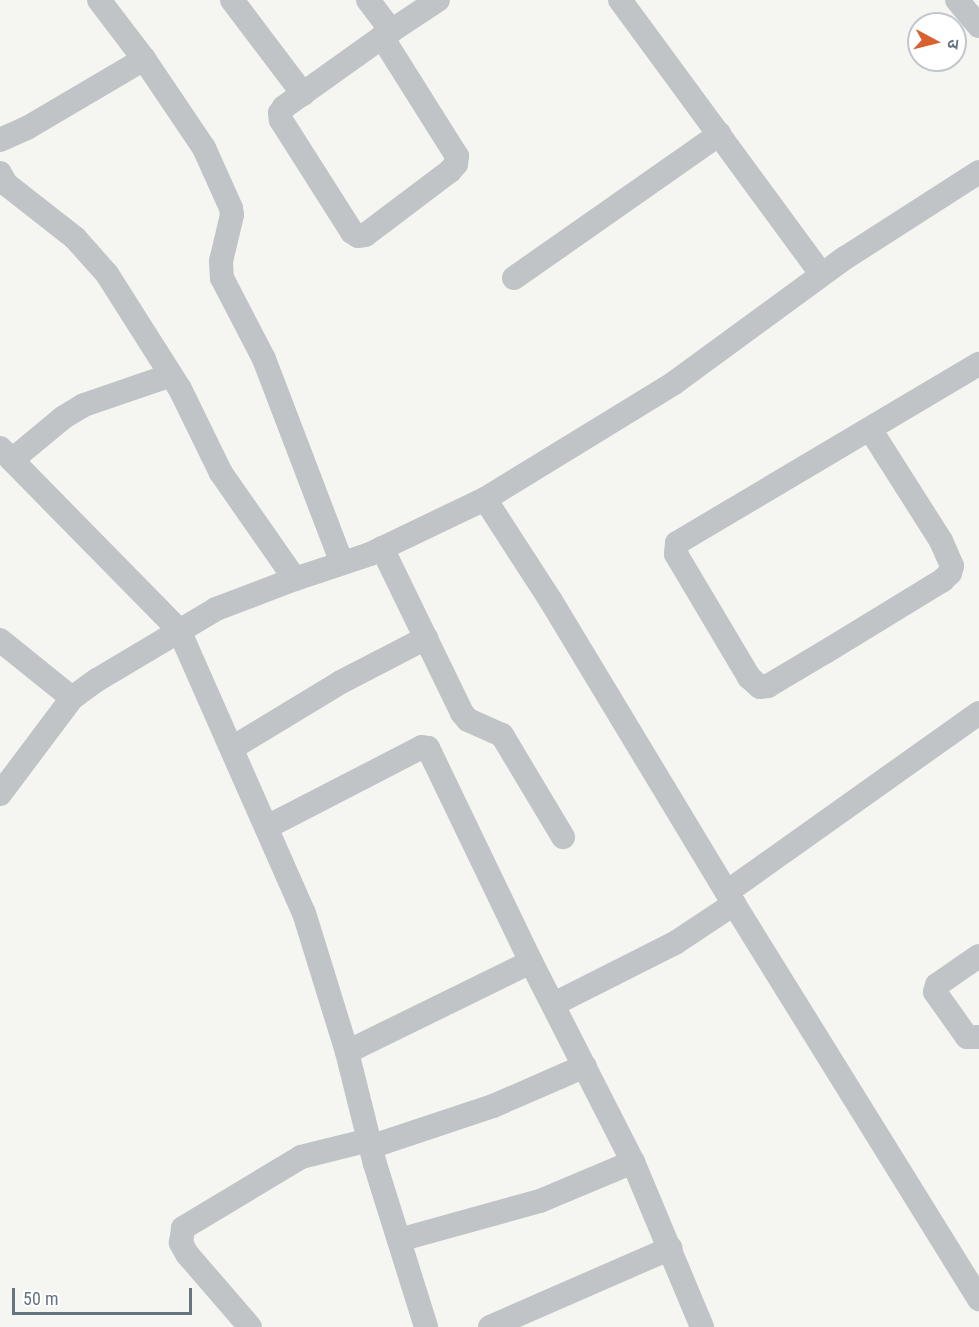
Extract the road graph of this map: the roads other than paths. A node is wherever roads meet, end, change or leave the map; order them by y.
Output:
1 (99, 0) edge
2 (232, 0) edge
3 (368, 0) edge
4 (438, 0) edge
5 (620, 0) edge
6 (957, 0) edge
7 (979, 26) edge
8 (387, 34) junction
9 (144, 59) junction
10 (303, 94) junction
11 (720, 134) junction
12 (0, 140) edge
13 (0, 150) edge
14 (979, 172) edge
15 (0, 173) edge
16 (821, 274) junction
17 (514, 278) dead end
18 (979, 364) edge
19 (171, 375) junction
20 (870, 429) junction
21 (6, 454) edge
22 (485, 499) junction
23 (382, 548) junction
24 (342, 563) junction
25 (295, 579) junction
26 (179, 630) junction
27 (426, 638) junction
28 (0, 640) edge
29 (72, 698) junction
30 (979, 713) edge
31 (232, 748) junction
32 (0, 794) edge
33 (267, 827) junction
34 (563, 837) dead end
35 (730, 898) junction
36 (979, 956) edge
37 (531, 962) junction
38 (554, 1004) junction
39 (979, 1037) edge
40 (347, 1052) junction
41 (585, 1066) junction
42 (369, 1144) junction
43 (633, 1162) junction
44 (399, 1240) junction
45 (671, 1248) junction
46 (979, 1299) edge
47 (250, 1327) edge
48 (426, 1327) edge
49 (490, 1327) edge
50 (702, 1327) edge

1 - 9 street
2 - 10 street
3 - 8 street
4 - 8 street
5 - 11 street
6 - 7 street
8 - 10 street
8 - 10 street
9 - 12 street
9 - 24 street
11 - 16 street
11 - 17 street
12 - 13 street
14 - 16 street
15 - 19 street
16 - 22 street
18 - 20 street
19 - 21 street
19 - 25 street
20 - 20 street
21 - 26 street
22 - 23 street
22 - 35 street
23 - 24 street
23 - 27 street
24 - 25 street
25 - 26 street
26 - 29 street
26 - 31 street
27 - 31 street
27 - 34 street
28 - 29 street
29 - 32 street
30 - 35 street
31 - 33 street
33 - 37 street
33 - 40 street
35 - 38 street
35 - 46 street
36 - 39 street
37 - 38 street
37 - 40 street
38 - 41 street
40 - 42 street
41 - 42 street
41 - 43 street
42 - 44 street
42 - 47 street
43 - 44 street
43 - 45 street
44 - 48 street
45 - 49 street
45 - 50 street

